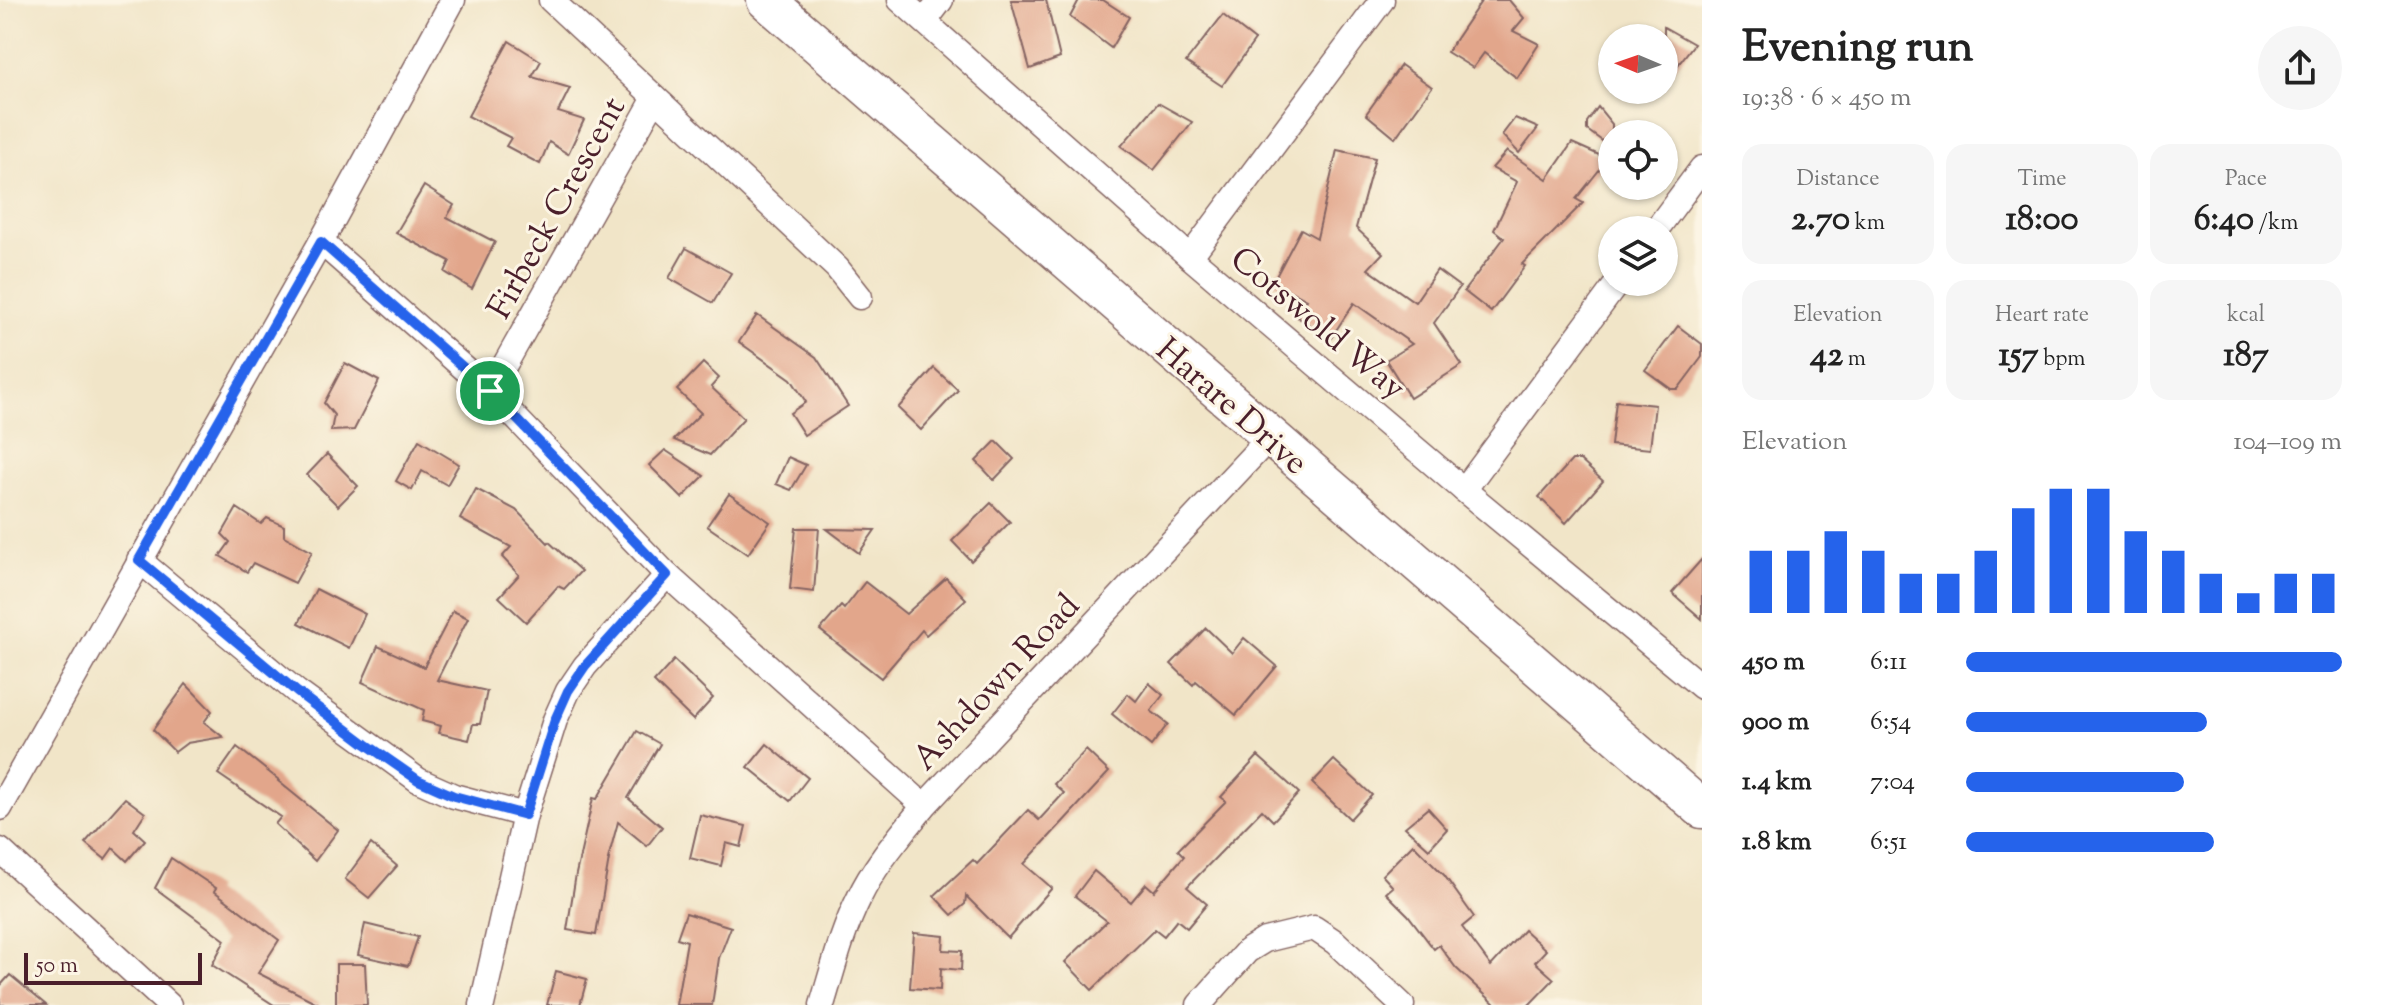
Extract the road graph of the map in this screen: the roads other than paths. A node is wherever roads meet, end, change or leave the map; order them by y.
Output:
1 (453, 0) edge
2 (551, 0) edge
3 (766, 0) edge
4 (900, 0) edge
5 (941, 0) edge
6 (1382, 0) edge
7 (925, 21) junction
8 (655, 98) junction
9 (1702, 168) edge
10 (1666, 216) edge
11 (321, 242) junction
12 (1190, 257) junction
13 (1608, 296) edge
14 (860, 297) dead end
15 (490, 391) junction
16 (1270, 437) junction
17 (1464, 490) junction
18 (139, 560) junction
19 (667, 575) junction
20 (1702, 687) edge
21 (924, 806) junction
22 (0, 808) edge
23 (1702, 809) edge
24 (525, 815) junction
25 (0, 850) edge
26 (169, 1005) edge
27 (482, 1005) edge
28 (822, 1005) edge
29 (1199, 1005) edge
30 (1402, 1005) edge

1 - 11 street
2 - 8 street
3 - 16 main road, Harare Drive
4 - 7 street, Cotswold Way
5 - 7 street
6 - 12 street
7 - 12 street, Cotswold Way
8 - 14 street
8 - 15 street, Firbeck Crescent
9 - 10 street
11 - 15 street
11 - 18 street
12 - 17 street, Cotswold Way
13 - 17 street
15 - 19 street
16 - 21 street, Ashdown Road
16 - 23 main road, Harare Drive
17 - 20 street, Cotswold Way
18 - 22 street
18 - 24 street
19 - 21 street
19 - 24 street
21 - 28 street, Ashdown Road
24 - 27 street
25 - 26 street
29 - 30 street

